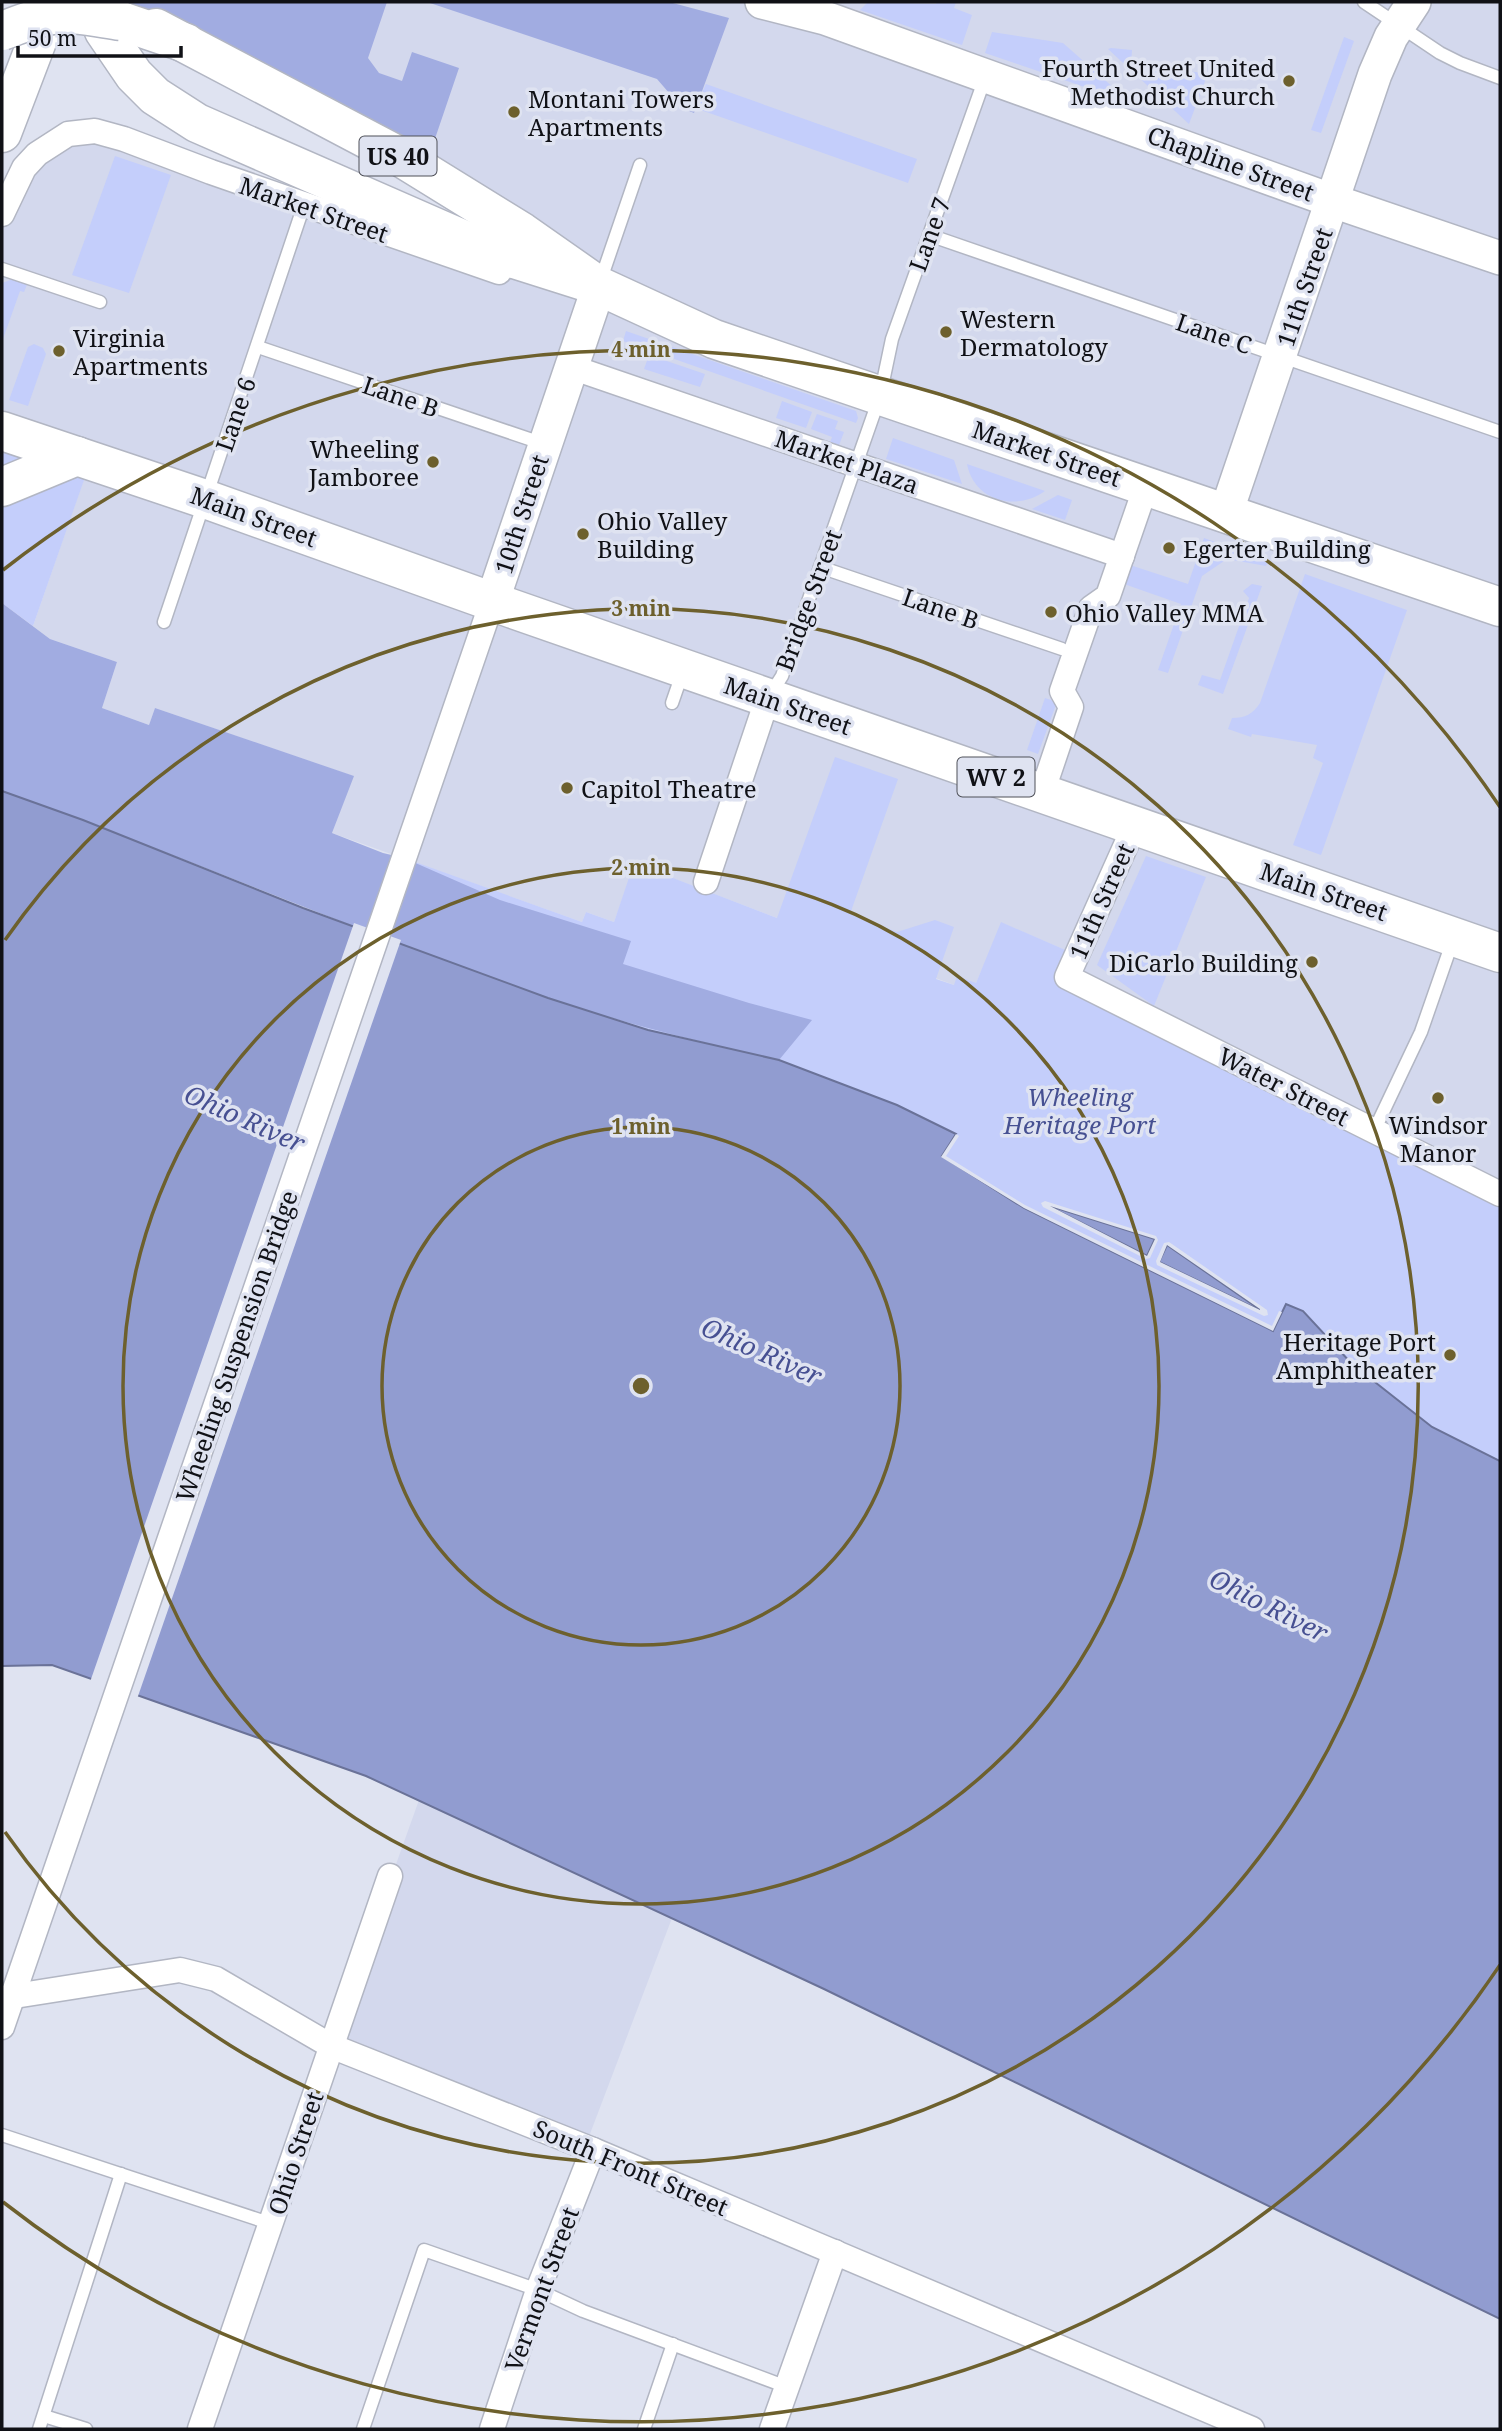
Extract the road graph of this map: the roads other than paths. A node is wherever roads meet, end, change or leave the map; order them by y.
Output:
1 (52, 2) edge
2 (762, 2) edge
3 (1364, 2) edge
4 (108, 8) edge
5 (1406, 13) edge
6 (2, 31) edge
7 (987, 75) junction
8 (1500, 78) edge
9 (2, 133) edge
10 (640, 165) dead end
11 (1333, 201) junction
12 (304, 205) junction
13 (2, 215) edge
14 (929, 235) junction
15 (1500, 258) edge
16 (2, 269) edge
17 (599, 286) junction
18 (100, 302) dead end
19 (258, 347) junction
20 (1280, 356) junction
21 (571, 367) junction
22 (880, 396) junction
23 (2, 430) edge
24 (1500, 432) edge
25 (545, 444) junction
26 (77, 456) junction
27 (856, 464) junction
28 (1146, 486) junction
29 (2, 487) edge
30 (205, 499) junction
31 (1226, 513) junction
32 (1122, 556) junction
33 (820, 567) junction
34 (492, 602) junction
35 (1500, 607) edge
36 (164, 622) dead end
37 (1062, 649) dead end
38 (768, 698) junction
39 (444, 742) joint
40 (1042, 793) junction
41 (1135, 825) junction
42 (706, 882) dead end
43 (1455, 937) junction
44 (1500, 953) edge
45 (1067, 977) joint
46 (1374, 1130) junction
47 (1500, 1194) edge
48 (390, 1876) dead end
49 (8, 1997) edge
50 (2, 2027) edge
51 (331, 2046) junction
52 (2, 2135) edge
53 (593, 2150) junction
54 (121, 2174) junction
55 (272, 2224) junction
56 (835, 2252) junction
57 (538, 2290) junction
58 (673, 2344) junction
59 (787, 2387) junction
60 (44, 2416) junction
61 (779, 2427) edge
62 (39, 2429) edge
63 (86, 2429) edge
64 (200, 2429) edge
65 (363, 2429) edge
66 (492, 2429) edge
67 (644, 2429) edge
68 (1252, 2429) edge

1 - 9 main road
2 - 7 street, Chapline Street
3 - 5 lane
4 - 6 main road, Market Street, bridge
4 - 17 main road, Market Street / US 40
4 - 17 main road
5 - 8 lane
5 - 11 street, 11th Street
7 - 11 street, Chapline Street
7 - 14 lane, Lane 7
10 - 17 lane
11 - 15 street, Chapline Street
11 - 20 street, 11th Street
12 - 13 street, Market Street
12 - 17 street, Market Street
12 - 19 lane, Lane 6
14 - 20 lane, Lane C
14 - 22 lane, Lane 7
16 - 18 lane
17 - 21 street, 10th Street
17 - 22 main road, Market Street
19 - 25 lane, Lane B
19 - 30 lane, Lane 6
20 - 24 lane, Lane C
20 - 31 street, 11th Street
21 - 25 street, 10th Street
21 - 27 street, Market Plaza
22 - 27 lane, Bridge Street
22 - 28 main road, Market Street
23 - 26 main road, Main Street
25 - 34 street, 10th Street
26 - 29 main road
26 - 30 main road, Main Street
27 - 32 street, Market Plaza
27 - 33 lane, Bridge Street
28 - 31 main road, Market Street
28 - 32 street
30 - 34 main road, Main Street
30 - 36 lane, Lane 6
31 - 35 main road, Market Street
32 - 40 street
33 - 37 lane, Lane B
33 - 38 lane, Bridge Street
34 - 38 main road, Main Street / WV 2
34 - 39 street, 10th Street
38 - 40 main road, Main Street / WV 2
38 - 42 street, Bridge Street
39 - 49 street, Wheeling Suspension Bridge
40 - 41 main road, Main Street / WV 2
41 - 43 main road, Main Street / WV 2
41 - 45 street, 11th Street
43 - 44 main road, Main Street / WV 2
43 - 46 lane
45 - 46 street, Water Street
46 - 47 street, Water Street
48 - 51 street, Ohio Street
49 - 50 street, Wheeling Suspension Bridge
49 - 51 street, South Front Street
51 - 53 street, South Front Street
51 - 55 street, Ohio Street
52 - 54 lane
53 - 56 street, South Front Street
53 - 57 street, Vermont Street
54 - 55 lane
54 - 60 lane
55 - 64 street, Ohio Street
56 - 59 street
56 - 68 street, South Front Street
57 - 58 lane
57 - 65 lane
57 - 66 street, Vermont Street
58 - 59 lane
58 - 67 lane
59 - 61 street
60 - 62 lane
60 - 63 lane

